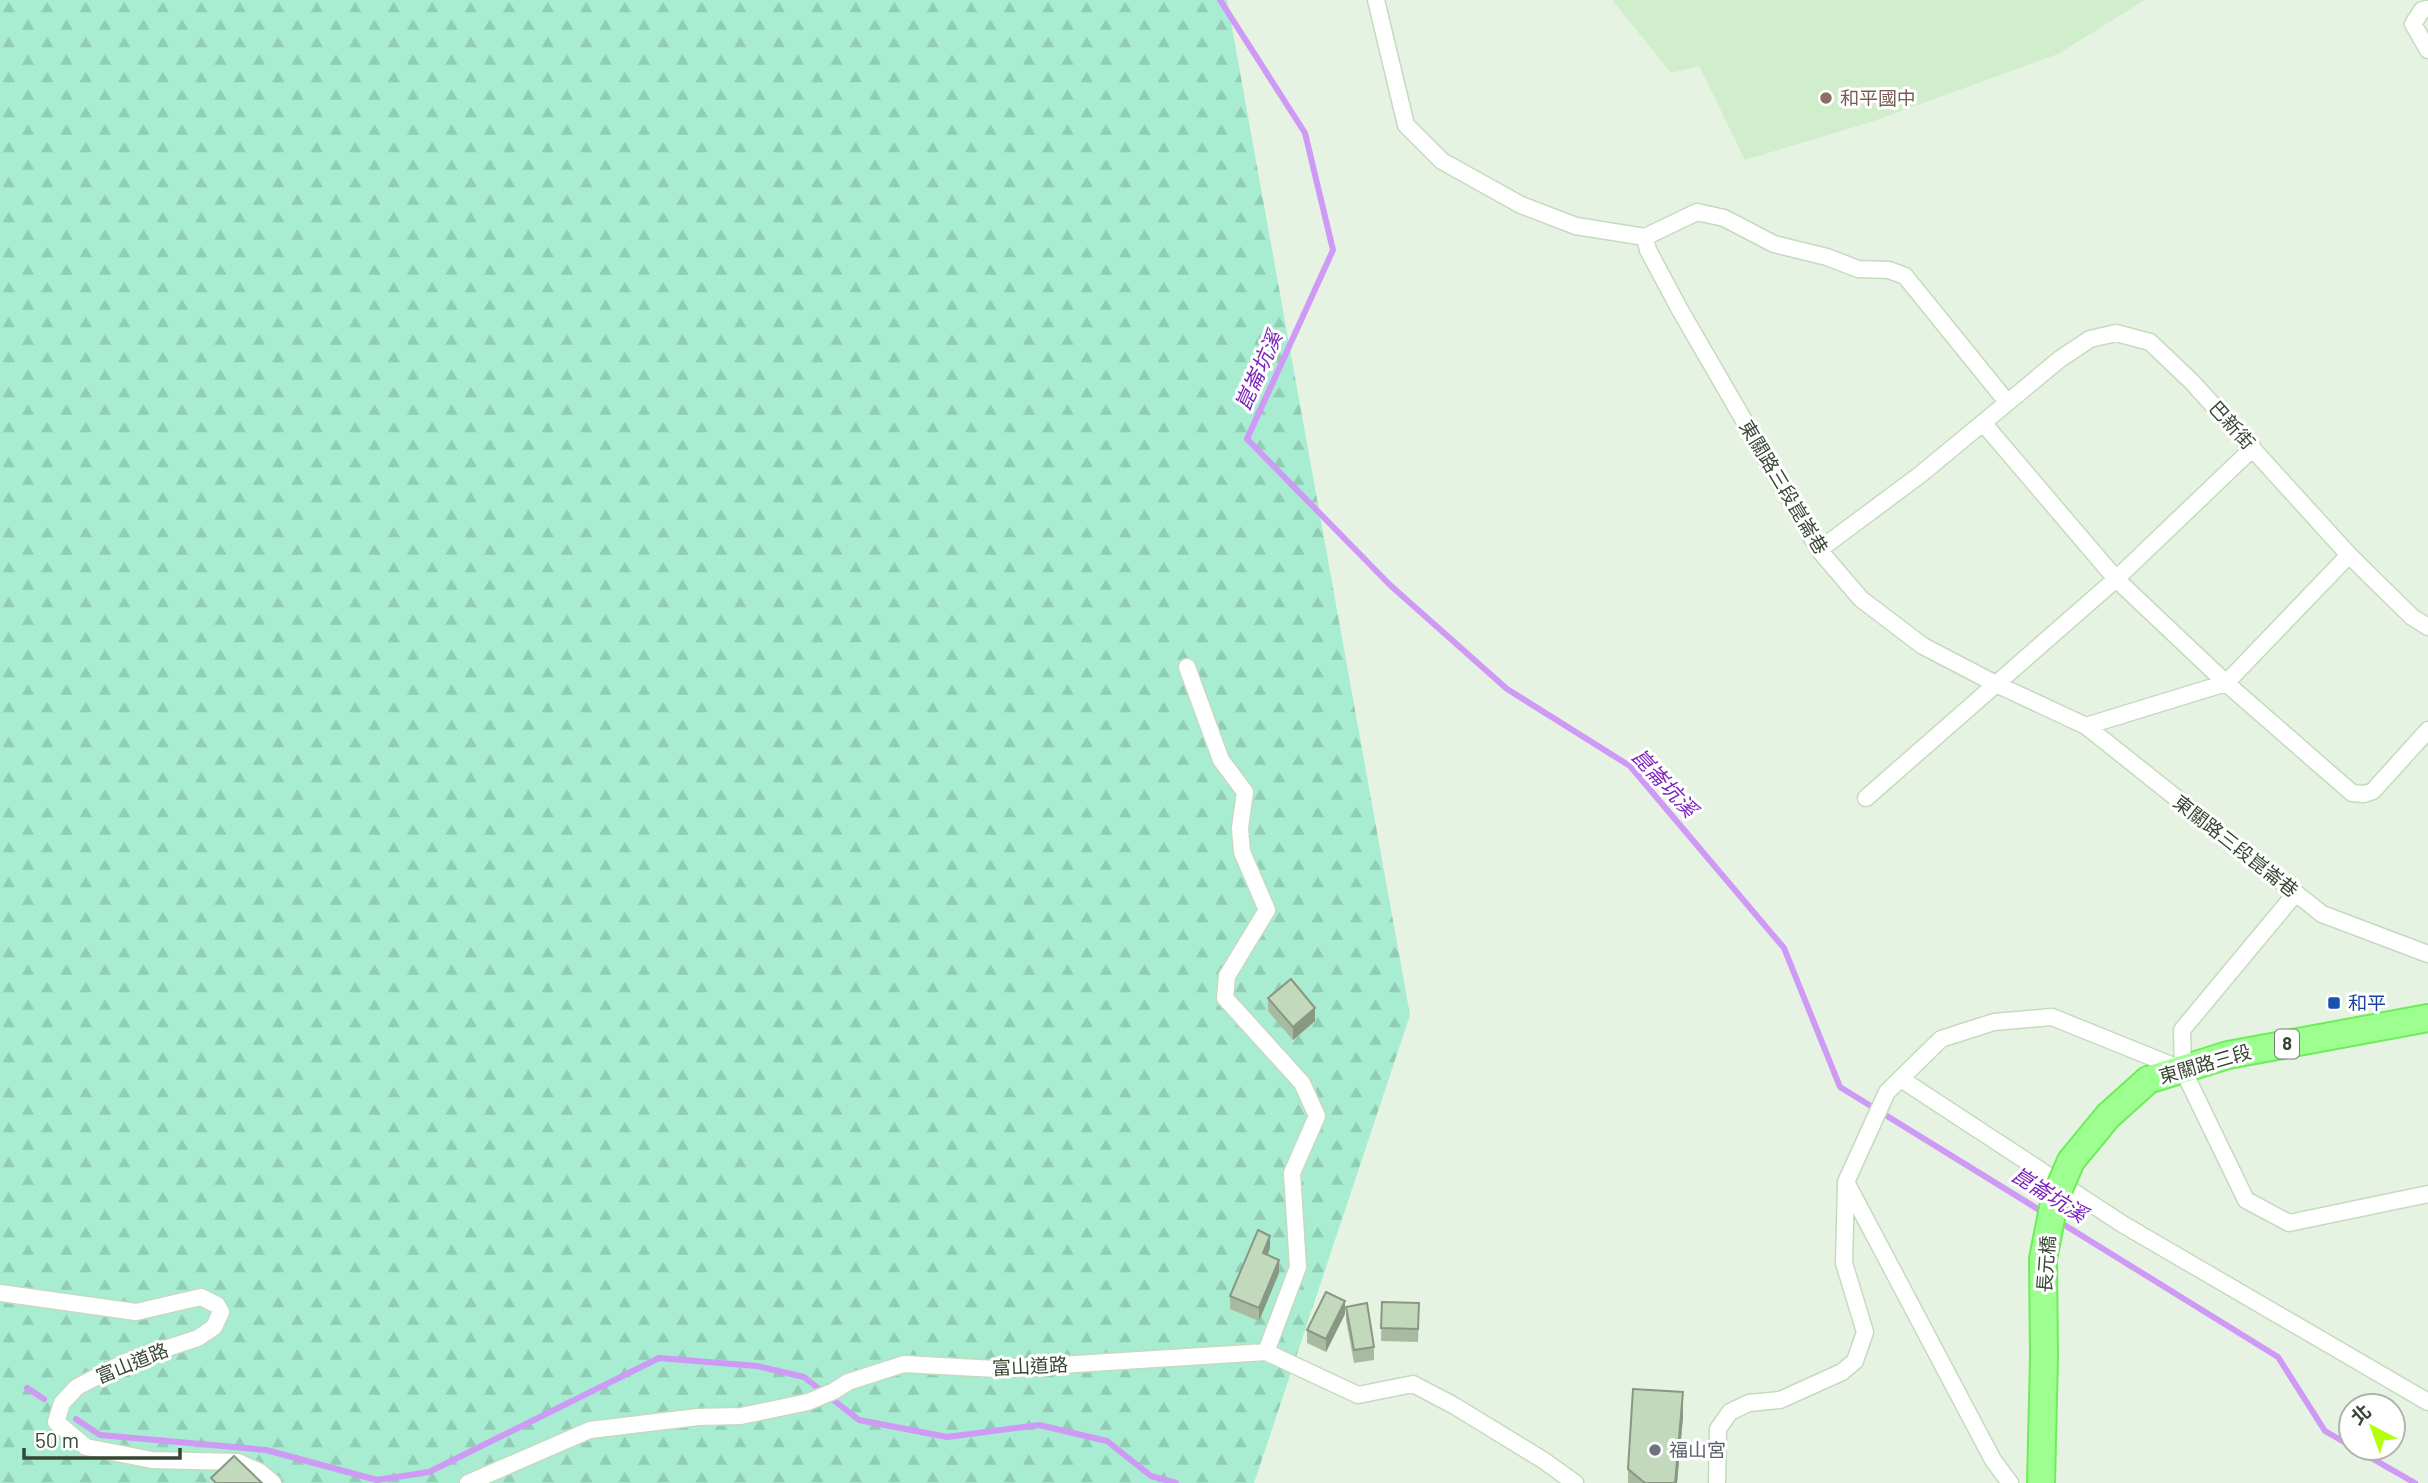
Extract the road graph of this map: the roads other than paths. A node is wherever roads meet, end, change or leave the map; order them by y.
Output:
1 (1377, 0) edge
2 (2428, 9) edge
3 (2428, 50) edge
4 (1645, 237) junction
5 (2007, 401) junction
6 (1984, 424) junction
7 (2253, 448) junction
8 (1819, 550) junction
9 (2349, 555) junction
10 (2116, 579) junction
11 (2428, 627) edge
12 (1187, 667) dead end
13 (2226, 683) junction
14 (1996, 684) junction
15 (2086, 726) junction
16 (2428, 730) edge
17 (1866, 798) dead end
18 (2295, 894) junction
19 (2428, 954) edge
20 (2428, 1018) edge
21 (2183, 1070) junction
22 (1901, 1079) junction
23 (2148, 1080) joint
24 (1846, 1182) junction
25 (2428, 1194) edge
26 (0, 1293) edge
27 (1266, 1352) junction
28 (2428, 1402) edge
29 (272, 1483) edge
30 (468, 1483) edge
31 (1575, 1483) edge
32 (1717, 1483) edge
33 (2010, 1483) edge
34 (2041, 1483) edge

1 - 4 street
2 - 3 street
4 - 5 street
4 - 8 street, 東關路三段崑崙巷
5 - 6 street, 巴新街
5 - 7 street, 巴新街
6 - 8 street, 巴新街
6 - 10 street
7 - 9 street, 巴新街
7 - 10 street
8 - 14 street, 東關路三段崑崙巷
9 - 11 street, 巴新街
9 - 13 street
10 - 13 street
10 - 14 street
12 - 27 street
13 - 15 street
13 - 16 street
14 - 15 street, 東關路三段崑崙巷
14 - 17 street
15 - 18 street, 東關路三段崑崙巷
18 - 19 street, 東關路三段崑崙巷
18 - 21 street
20 - 21 main road, 東關路三段 / 8
21 - 22 street
21 - 23 main road, 東關路三段 / 8
21 - 25 street
22 - 24 street
22 - 28 street
23 - 34 main road, 長元橋 / 8, bridge
24 - 32 street
24 - 33 street
26 - 29 street, 富山道路
27 - 30 street, 富山道路
27 - 31 street, 富山道路

